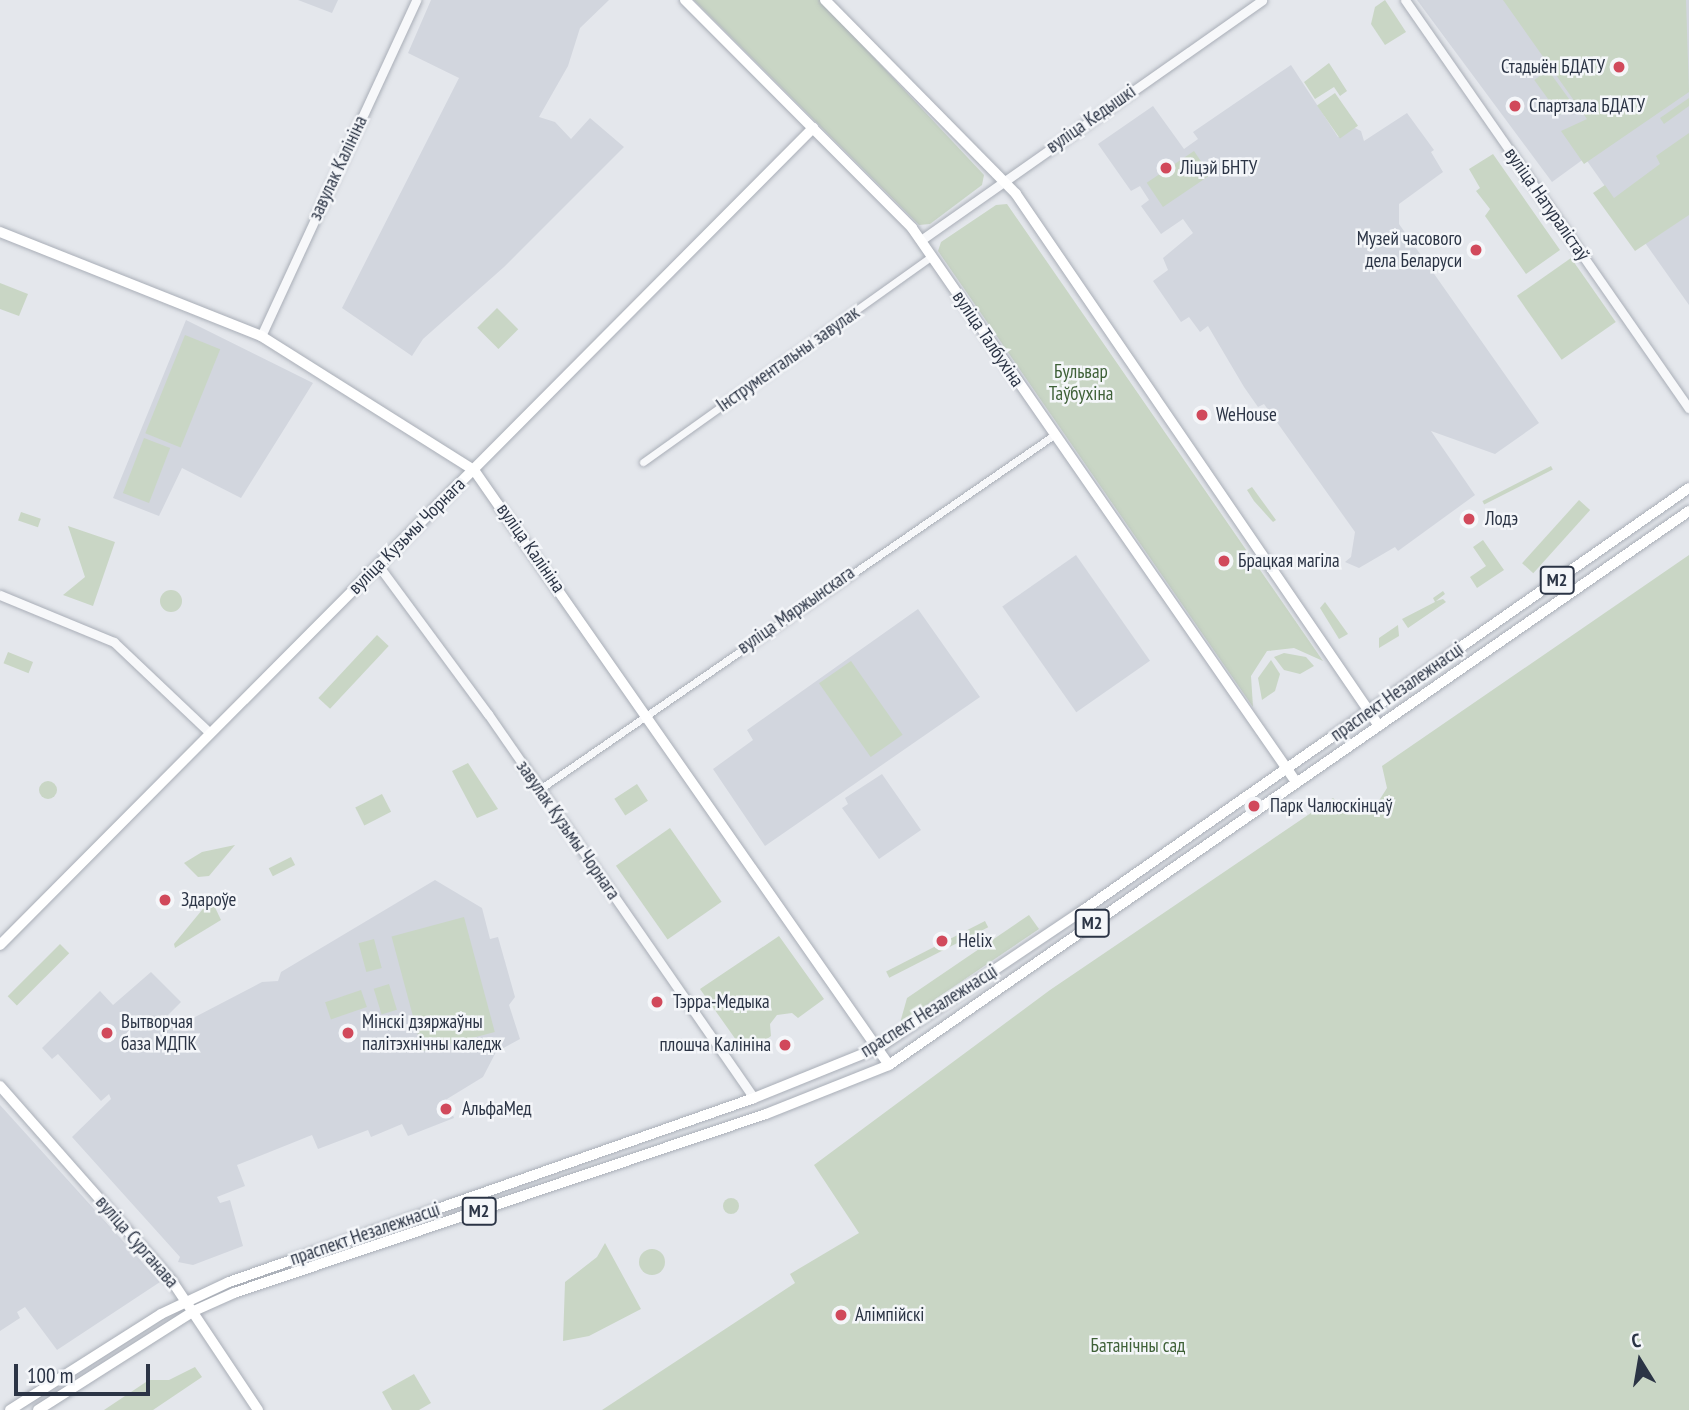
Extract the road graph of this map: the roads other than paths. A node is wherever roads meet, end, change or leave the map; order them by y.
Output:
1 (416, 0) edge
2 (685, 0) edge
3 (825, 0) edge
4 (1262, 0) edge
5 (1405, 0) edge
6 (814, 128) junction
7 (1001, 181) junction
8 (0, 232) edge
9 (921, 240) junction
10 (932, 256) junction
11 (261, 336) junction
12 (1689, 408) edge
13 (1054, 435) junction
14 (643, 462) dead end
15 (474, 470) junction
16 (1689, 488) edge
17 (1689, 511) edge
18 (378, 565) junction
19 (0, 594) edge
20 (1369, 711) junction
21 (647, 714) junction
22 (1379, 726) junction
23 (209, 732) junction
24 (1286, 771) junction
25 (1296, 782) junction
26 (540, 789) junction
27 (0, 944) edge
28 (878, 1048) junction
29 (889, 1065) junction
30 (0, 1086) edge
31 (754, 1098) junction
32 (187, 1300) junction
33 (194, 1311) junction
34 (10, 1410) edge
35 (38, 1410) edge
36 (258, 1410) edge

1 - 11 street, завулак Калініна
2 - 6 main road, вуліца Талбухіна
3 - 7 main road
4 - 7 street, вуліца Кедышкі
5 - 12 street, вуліца Натуралістаў
6 - 9 main road, вуліца Талбухіна
6 - 15 main road, вуліца Кузьмы Чорнага
7 - 9 street, вуліца Кедышкі
7 - 20 main road
8 - 11 main road, вуліца Калініна
9 - 10 main road, вуліца Талбухіна
10 - 13 main road, вуліца Талбухіна
10 - 14 street, Інструментальны завулак
11 - 15 main road, вуліца Калініна
13 - 21 street, вуліца Мяржынскага
13 - 24 main road, вуліца Талбухіна
15 - 18 main road, вуліца Кузьмы Чорнага
15 - 21 main road, вуліца Калініна
16 - 20 main road, праспект Незалежнасці / М2
17 - 22 main road, праспект Незалежнасці / М2
18 - 23 main road, вуліца Кузьмы Чорнага
18 - 26 street, завулак Кузьмы Чорнага
19 - 23 street
20 - 22 main road
20 - 24 main road, праспект Незалежнасці / М2
21 - 26 street, вуліца Мяржынскага
21 - 28 main road, вуліца Калініна
22 - 25 main road, праспект Незалежнасці / М2
23 - 27 main road, вуліца Кузьмы Чорнага
24 - 25 main road, вуліца Талбухіна
24 - 28 main road, праспект Незалежнасці / М2
25 - 29 main road, праспект Незалежнасці / М2
26 - 31 street, завулак Кузьмы Чорнага
28 - 29 main road, вуліца Калініна
28 - 31 main road, праспект Незалежнасці / М2
29 - 33 main road, праспект Незалежнасці / М2
30 - 32 main road, вуліца Сурганава
31 - 32 main road, праспект Незалежнасці / М2
32 - 33 main road, вуліца Сурганава
32 - 34 main road, праспект Незалежнасці / М2
33 - 35 main road, праспект Незалежнасці / М2
33 - 36 main road, вуліца Сурганава

